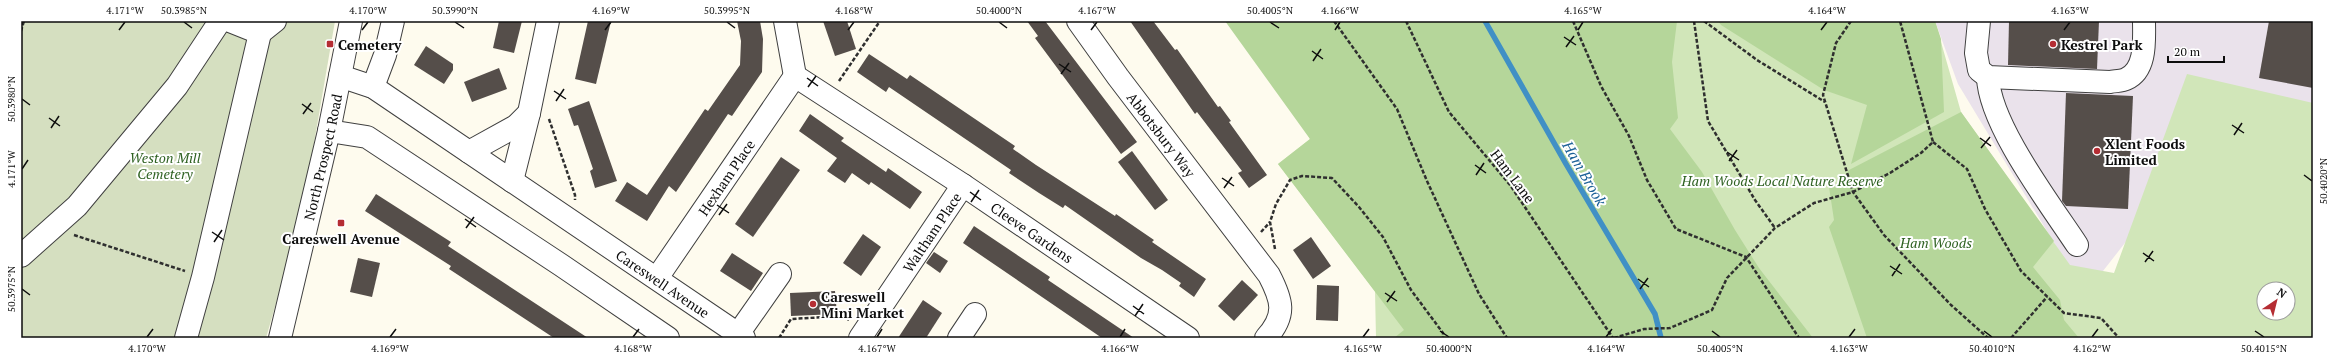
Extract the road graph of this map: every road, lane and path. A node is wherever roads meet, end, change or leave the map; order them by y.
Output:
1 (24, 21) edge
2 (220, 21) edge
3 (230, 21) edge
4 (392, 21) edge
5 (548, 21) edge
6 (785, 21) edge
7 (880, 21) edge
8 (1078, 21) edge
9 (1334, 21) edge
10 (1406, 21) edge
11 (1573, 21) edge
12 (1694, 21) edge
13 (1704, 21) edge
14 (1851, 21) edge
15 (1900, 21) edge
16 (1978, 21) edge
17 (2144, 21) edge
18 (348, 22) edge
19 (267, 27) edge
20 (21, 31) edge
21 (340, 76) junction
22 (795, 76) junction
23 (1988, 77) junction
24 (373, 86) junction
25 (836, 86) dead end
26 (1825, 102) junction
27 (531, 104) junction
28 (329, 131) junction
29 (1933, 142) junction
30 (469, 152) junction
31 (512, 181) junction
32 (963, 186) junction
33 (1853, 192) junction
34 (574, 223) junction
35 (52, 228) junction
36 (1775, 228) junction
37 (2077, 245) dead end
38 (21, 256) edge
39 (1746, 257) junction
40 (1265, 270) junction
41 (780, 274) dead end
42 (203, 277) junction
43 (656, 278) junction
44 (2047, 297) junction
45 (974, 314) dead end
46 (862, 334) edge
47 (741, 336) edge
48 (186, 338) edge
49 (280, 338) edge
50 (668, 338) edge
51 (778, 338) edge
52 (960, 338) edge
53 (1188, 338) edge
54 (1266, 338) edge
55 (1443, 338) edge
56 (1507, 338) edge
57 (1614, 338) edge
58 (1800, 338) edge
59 (1988, 338) edge
60 (2011, 338) edge
61 (2119, 338) edge

1 - 20 path
2 - 35 street
3 - 19 street
4 - 24 street
5 - 27 street
6 - 22 street
7 - 25 path
8 - 40 street, Abbotsbury Way
9 - 56 path
10 - 57 path, Ham Lane
11 - 39 path
12 - 36 path
13 - 26 path
14 - 26 path
15 - 29 path
16 - 23 street
17 - 23 street
18 - 21 street, North Prospect Road
19 - 42 street
21 - 24 street, Careswell Avenue
21 - 28 street, North Prospect Road
22 - 32 street, Cleeve Gardens
22 - 43 street, Hexham Place
23 - 37 street
24 - 30 street, Careswell Avenue
26 - 33 path
27 - 30 street
27 - 31 street
27 - 34 path
28 - 49 street, North Prospect Road
28 - 50 street
29 - 33 path
29 - 44 path
30 - 31 street, Careswell Avenue
31 - 34 street, Careswell Avenue
32 - 46 street, Waltham Place
32 - 53 street, Cleeve Gardens
33 - 36 path
33 - 59 path
34 - 43 street, Careswell Avenue
35 - 38 street
35 - 42 path
36 - 39 path
39 - 57 path
39 - 58 path
40 - 54 street
40 - 55 path
41 - 47 street
42 - 48 street
43 - 47 street, Careswell Avenue
44 - 60 path
44 - 61 path
45 - 52 street
46 - 51 path

